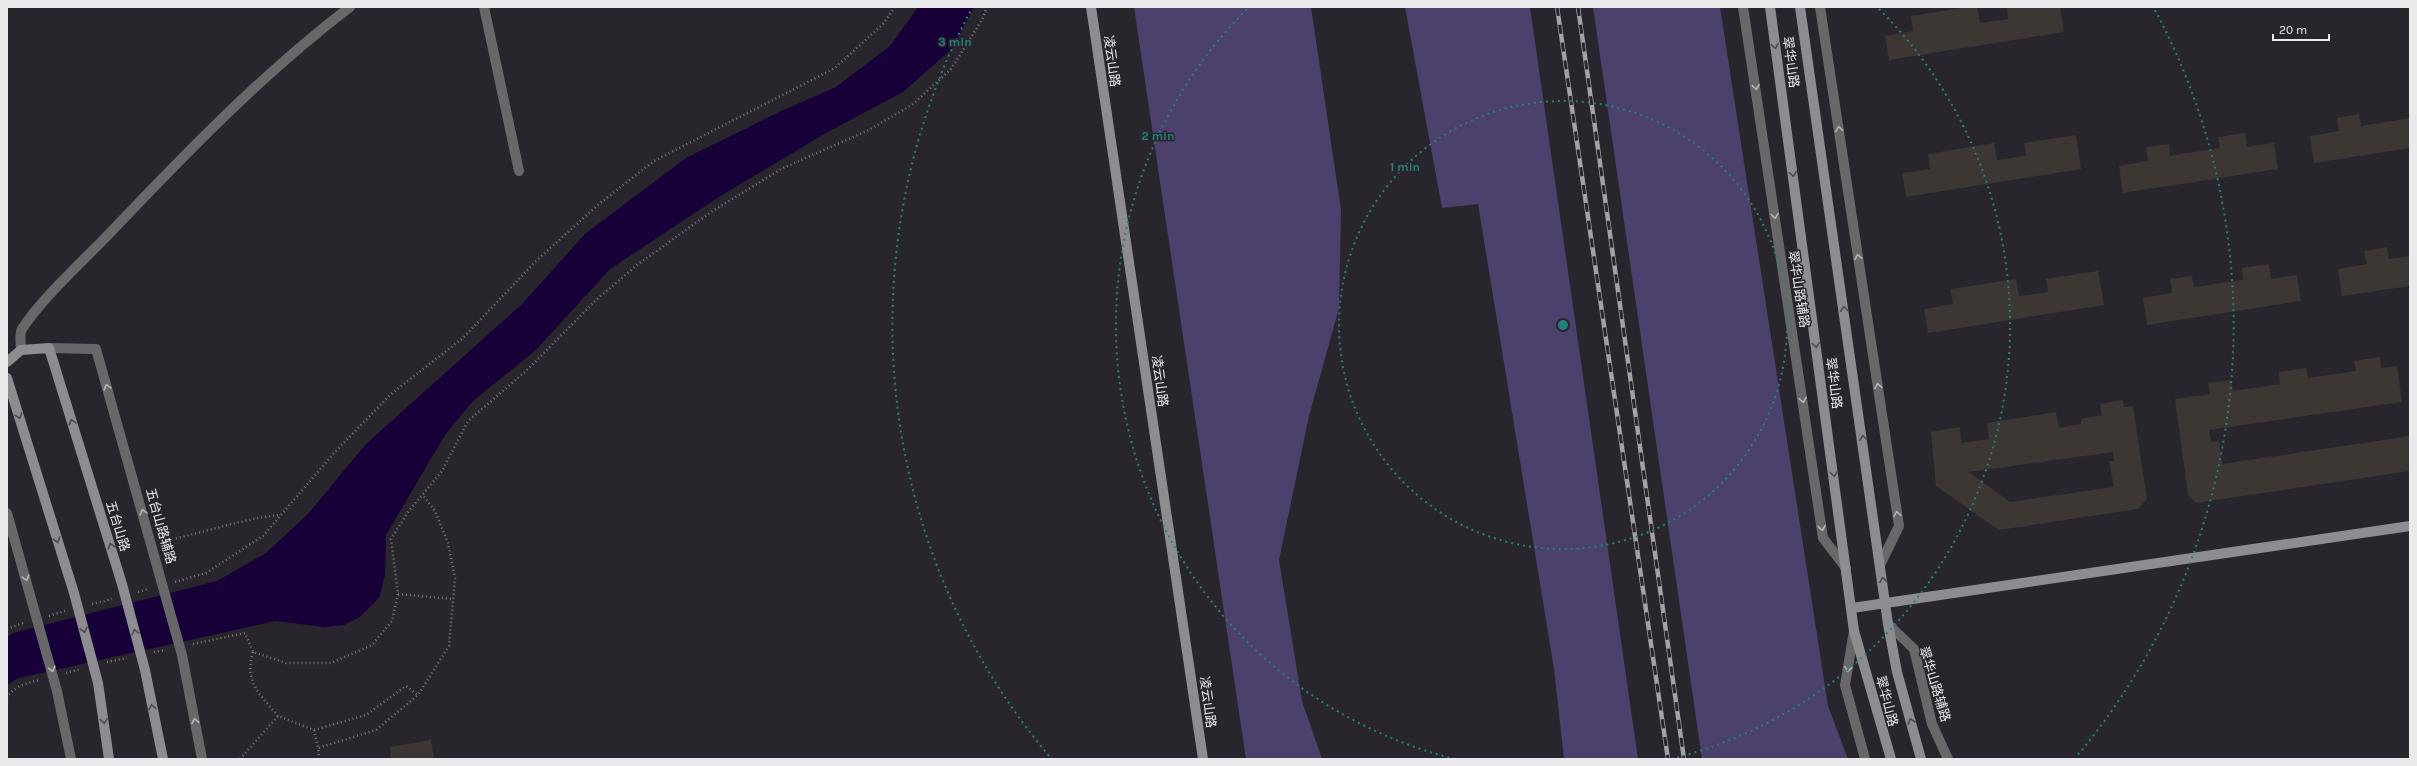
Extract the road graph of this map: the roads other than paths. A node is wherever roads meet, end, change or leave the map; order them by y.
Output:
1 (350, 7) edge
2 (484, 7) edge
3 (1091, 7) edge
4 (1743, 7) edge
5 (1770, 7) edge
6 (1800, 7) edge
7 (1820, 7) edge
8 (519, 171) dead end
9 (49, 348) junction
10 (21, 350) junction
11 (7, 362) edge
12 (7, 378) edge
13 (7, 513) edge
14 (2410, 526) edge
15 (1881, 563) junction
16 (1846, 568) junction
17 (1886, 602) junction
18 (1852, 608) junction
19 (1888, 624) junction
20 (1854, 631) junction
21 (71, 759) edge
22 (110, 759) edge
23 (163, 759) edge
24 (202, 759) edge
25 (1203, 759) edge
26 (1865, 759) edge
27 (1890, 759) edge
28 (1921, 759) edge
29 (1948, 759) edge

1 - 10 street
2 - 8 street
3 - 25 street, 凌云山路
4 -> 16 street, 翠华山路辅路
5 -> 16 street, 翠华山路
15 -> 6 street, 翠华山路
15 -> 7 street
9 - 10 street
23 -> 9 street, 五台山路
24 -> 9 street, 五台山路辅路
10 - 11 street
12 -> 22 street
13 -> 21 street
14 - 17 street
17 -> 15 street, 翠华山路
16 - 18 street, 翠华山路
17 - 18 street
17 - 19 street, 翠华山路
18 - 20 street, 翠华山路
28 -> 19 street, 翠华山路
19 - 29 street, 翠华山路辅路
20 -> 26 street
20 - 27 street, 翠华山路

